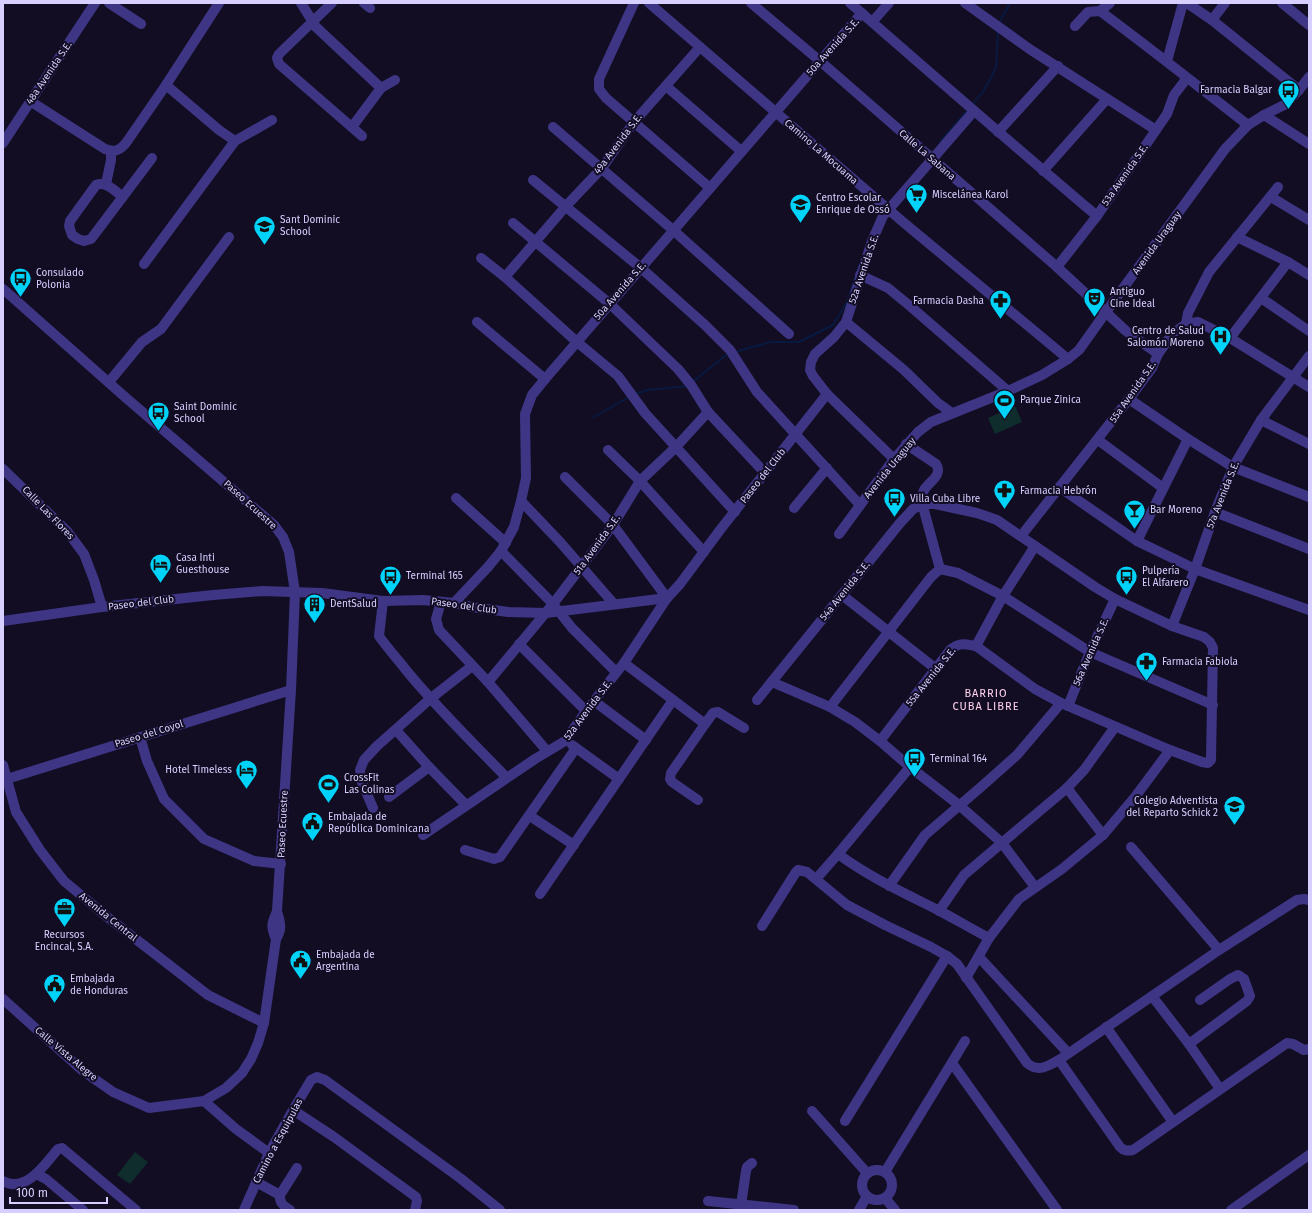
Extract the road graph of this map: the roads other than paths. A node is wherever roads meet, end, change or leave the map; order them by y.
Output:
1 (95, 3) edge
2 (109, 3) edge
3 (219, 3) edge
4 (301, 3) edge
5 (332, 3) edge
6 (634, 3) edge
7 (650, 3) edge
8 (751, 3) edge
9 (850, 3) edge
10 (889, 3) edge
11 (965, 3) edge
12 (1110, 3) edge
13 (1183, 3) edge
14 (1187, 3) edge
15 (1225, 3) edge
16 (1282, 3) edge
17 (1100, 11) junction
18 (862, 13) junction
19 (1212, 20) junction
20 (312, 21) junction
21 (873, 21) junction
22 (141, 24) dead end
23 (1309, 25) edge
24 (1075, 26) dead end
25 (700, 47) junction
26 (820, 61) junction
27 (1167, 61) junction
28 (1058, 66) junction
29 (1309, 77) edge
30 (1187, 78) junction
31 (395, 80) dead end
32 (166, 85) junction
33 (666, 86) junction
34 (381, 88) junction
35 (1299, 90) junction
36 (1107, 99) junction
37 (30, 101) junction
38 (974, 110) junction
39 (775, 113) junction
40 (1264, 115) junction
41 (272, 120) dead end
42 (634, 122) junction
43 (1248, 125) junction
44 (352, 127) junction
45 (553, 127) dead end
46 (1156, 130) junction
47 (998, 132) junction
48 (362, 136) dead end
49 (235, 141) junction
50 (3, 143) edge
51 (1309, 144) edge
52 (742, 151) junction
53 (111, 152) junction
54 (152, 158) dead end
55 (932, 160) junction
56 (602, 168) junction
57 (1044, 171) junction
58 (533, 180) dead end
59 (106, 184) junction
60 (710, 188) junction
61 (1278, 188) dead end
62 (123, 196) junction
63 (1271, 197) junction
64 (566, 206) junction
65 (888, 210) junction
66 (1096, 216) junction
67 (1309, 220) edge
68 (513, 223) dead end
69 (673, 230) junction
70 (1237, 237) junction
71 (229, 238) dead end
72 (535, 241) junction
73 (481, 258) dead end
74 (1288, 262) junction
75 (144, 264) dead end
76 (1057, 267) junction
77 (640, 268) junction
78 (860, 275) junction
79 (1309, 275) edge
80 (505, 277) junction
81 (3, 289) edge
82 (1260, 298) junction
83 (610, 304) junction
84 (1106, 312) junction
85 (477, 322) dead end
86 (846, 322) junction
87 (1186, 324) junction
88 (1309, 331) edge
89 (789, 334) dead end
90 (1230, 338) junction
91 (577, 342) junction
92 (1158, 354) junction
93 (1309, 356) edge
94 (1068, 359) junction
95 (1293, 377) junction
96 (545, 379) junction
97 (109, 382) junction
98 (1309, 387) edge
99 (1008, 391) junction
100 (827, 394) junction
101 (1129, 399) junction
102 (708, 412) junction
103 (952, 414) junction
104 (1261, 420) junction
105 (796, 434) junction
106 (1188, 439) junction
107 (1098, 440) junction
108 (906, 444) junction
109 (1309, 444) edge
110 (676, 446) junction
111 (608, 450) dead end
112 (894, 459) junction
113 (1232, 467) junction
114 (3, 468) edge
115 (826, 468) junction
116 (765, 473) junction
117 (565, 477) dead end
118 (640, 481) junction
119 (1059, 487) junction
120 (1163, 488) junction
121 (1309, 497) edge
122 (456, 498) dead end
123 (521, 501) junction
124 (923, 504) junction
125 (860, 505) junction
126 (794, 508) dead end
127 (735, 512) junction
128 (1215, 512) junction
129 (613, 525) junction
130 (839, 534) dead end
131 (1021, 536) junction
132 (1137, 541) junction
133 (1035, 546) junction
134 (503, 547) junction
135 (1309, 549) edge
136 (704, 552) junction
137 (582, 567) junction
138 (940, 569) junction
139 (1195, 569) junction
140 (294, 592) junction
141 (842, 595) junction
142 (1003, 596) junction
143 (667, 598) junction
144 (1115, 599) junction
145 (383, 601) junction
146 (441, 602) junction
147 (454, 603) junction
148 (614, 604) junction
149 (102, 607) junction
150 (556, 608) junction
151 (1309, 610) edge
152 (546, 613) junction
153 (3, 621) edge
154 (1172, 626) junction
155 (889, 632) junction
156 (519, 644) junction
157 (976, 646) junction
158 (1090, 652) junction
159 (624, 663) junction
160 (472, 666) junction
161 (936, 669) junction
162 (616, 672) junction
163 (488, 682) junction
164 (772, 682) junction
165 (290, 690) junction
166 (430, 699) junction
167 (673, 700) junction
168 (758, 700) dead end
169 (594, 701) junction
170 (1064, 705) junction
171 (1213, 705) junction
172 (830, 707) junction
173 (586, 711) junction
174 (706, 724) junction
175 (1115, 727) junction
176 (744, 728) dead end
177 (396, 730) junction
178 (140, 737) junction
179 (646, 740) junction
180 (565, 741) junction
181 (880, 741) junction
182 (576, 748) junction
183 (1170, 750) junction
184 (547, 751) junction
185 (3, 765) edge
186 (429, 767) junction
187 (910, 767) junction
188 (506, 778) junction
189 (7, 779) junction
190 (619, 779) junction
191 (1067, 788) junction
192 (389, 797) dead end
193 (698, 800) dead end
194 (959, 805) junction
195 (466, 806) junction
196 (373, 808) dead end
197 (530, 816) junction
198 (424, 835) dead end
199 (1103, 835) junction
200 (1002, 843) junction
201 (574, 845) junction
202 (1131, 847) dead end
203 (465, 850) dead end
204 (838, 854) junction
205 (280, 864) junction
206 (816, 879) junction
207 (889, 886) junction
208 (1035, 888) junction
209 (540, 894) dead end
210 (1309, 900) edge
211 (939, 911) junction
212 (762, 926) dead end
213 (989, 938) junction
214 (1219, 950) junction
215 (947, 956) junction
216 (979, 957) junction
217 (966, 978) junction
218 (1152, 996) junction
219 (3, 999) edge
220 (1200, 1000) dead end
221 (264, 1023) junction
222 (1106, 1028) junction
223 (965, 1041) dead end
224 (1189, 1044) junction
225 (1309, 1049) edge
226 (1068, 1053) junction
227 (1059, 1060) junction
228 (952, 1063) junction
229 (1220, 1089) junction
230 (204, 1101) junction
231 (293, 1110) junction
232 (812, 1111) dead end
233 (845, 1121) dead end
234 (1173, 1122) junction
235 (269, 1153) junction
236 (1309, 1155) edge
237 (752, 1163) dead end
238 (297, 1168) dead end
239 (885, 1172) junction
240 (867, 1173) junction
241 (36, 1174) junction
242 (3, 1181) edge
243 (256, 1182) junction
244 (280, 1195) junction
245 (867, 1196) junction
246 (885, 1198) junction
247 (708, 1201) dead end
248 (741, 1204) junction
249 (82, 1210) edge
250 (136, 1210) edge
251 (244, 1210) edge
252 (290, 1210) edge
253 (415, 1210) edge
254 (500, 1210) edge
255 (794, 1210) edge
256 (859, 1210) edge
257 (895, 1210) edge
258 (1057, 1210) edge
259 (1231, 1210) edge

1 - 37 street, 48a Avenida S.E.
2 - 22 street
3 - 32 street
4 - 20 street
5 - 20 street
6 - 42 street
7 - 25 street, Camino La Mocuama
8 - 26 street, Calle La Sabana
9 - 18 street
10 - 21 street, 50a Avenida S.E.
11 - 28 street
12 - 17 street
13 - 27 street
14 - 19 street
15 - 19 street
16 - 23 street
17 - 24 street
17 - 27 street
18 - 21 street
18 - 26 street, 50a Avenida S.E.
19 - 35 street
20 - 34 street
20 - 44 street
21 - 38 street
25 - 33 street, 49a Avenida S.E.
25 - 39 street, Camino La Mocuama
26 - 39 street, 50a Avenida S.E.
26 - 55 street, Calle La Sabana
27 - 30 street
28 - 36 street
28 - 47 street
29 - 35 street, Avenida Uraguay
30 - 43 street
30 - 46 street, 53a Avenida S.E.
31 - 34 street
32 - 49 street
32 - 53 street
33 - 42 street, 49a Avenida S.E.
33 - 52 street
34 - 44 street
35 - 40 street, Avenida Uraguay
36 - 46 street
36 - 57 street
37 - 50 street, 48a Avenida S.E.
37 - 53 street
38 - 47 street
38 - 55 street, 52a Avenida S.E.
39 - 52 street, 50a Avenida S.E.
39 - 65 street, Camino La Mocuama
40 - 43 street, Avenida Uraguay
40 - 51 street
41 - 49 street
42 - 56 street, 49a Avenida S.E.
42 - 60 street
43 - 84 street, Avenida Uraguay
44 - 48 street
45 - 56 street
46 - 66 street, 53a Avenida S.E.
47 - 57 street
49 - 75 street
52 - 60 street, 50a Avenida S.E.
53 - 59 street
54 - 62 street
55 - 65 street, 52a Avenida S.E.
55 - 76 street, Calle La Sabana
56 - 64 street, 49a Avenida S.E.
56 - 69 street
57 - 66 street
58 - 64 street
59 - 62 street
59 - 62 street
60 - 69 street, 50a Avenida S.E.
61 - 63 street
63 - 67 street
63 - 70 street
64 - 72 street, 49a Avenida S.E.
64 - 77 street
65 - 78 street, 52a Avenida S.E.
65 - 94 street, Camino La Mocuama
66 - 76 street, 53a Avenida S.E.
68 - 72 street
69 - 77 street, 50a Avenida S.E.
69 - 89 street
70 - 74 street
70 - 87 street
71 - 97 street
72 - 80 street, 49a Avenida S.E.
72 - 83 street
73 - 80 street
74 - 79 street
74 - 82 street
76 - 84 street, Calle La Sabana
77 - 83 street, 50a Avenida S.E.
77 - 105 street
78 - 86 street, 52a Avenida S.E.
78 - 99 street
80 - 91 street
81 - 97 street, Paseo Ecuestre
82 - 88 street
82 - 90 street
83 - 91 street, 50a Avenida S.E.
83 - 102 street
84 - 92 street, Calle La Sabana
84 - 94 street, Avenida Uraguay
85 - 96 street
86 - 100 street, 52a Avenida S.E.
86 - 103 street
87 - 90 street
87 - 92 street, 55a Avenida S.E.
90 - 95 street
91 - 96 street, 50a Avenida S.E.
91 - 110 street
92 - 101 street, 55a Avenida S.E.
93 - 95 street, 57a Avenida S.E.
94 - 99 street, Avenida Uraguay
95 - 98 street
95 - 104 street, 57a Avenida S.E.
96 - 123 street, 50a Avenida S.E.
97 - 140 street, Paseo Ecuestre
99 - 103 street, Avenida Uraguay
100 - 105 street, Paseo del Club
100 - 112 street, 52a Avenida S.E.
101 - 106 street
101 - 107 street, 55a Avenida S.E.
102 - 110 street, 51a Avenida S.E.
102 - 116 street
103 - 108 street, Avenida Uraguay
104 - 109 street
104 - 113 street, 57a Avenida S.E.
105 - 115 street
105 - 116 street, Paseo del Club
106 - 113 street
106 - 120 street
107 - 119 street, 55a Avenida S.E.
107 - 120 street
108 - 112 street, Avenida Uraguay
108 - 124 street
110 - 118 street, 51a Avenida S.E.
110 - 127 street
111 - 118 street
112 - 125 street, Avenida Uraguay
113 - 121 street
113 - 128 street, 57a Avenida S.E.
114 - 149 street, Calle Las Flores
115 - 125 street
115 - 126 street
116 - 127 street, Paseo del Club
117 - 129 street
118 - 129 street, 51a Avenida S.E.
118 - 136 street
119 - 131 street, 55a Avenida S.E.
119 - 132 street
120 - 132 street
122 - 134 street
123 - 134 street, 50a Avenida S.E.
123 - 137 street
124 - 131 street
124 - 138 street
124 - 141 street, 54a Avenida S.E.
125 - 130 street, Avenida Uraguay
127 - 136 street, Paseo del Club
128 - 135 street
128 - 139 street, 57a Avenida S.E.
129 - 137 street, 51a Avenida S.E.
129 - 143 street
131 - 133 street
132 - 139 street
133 - 142 street
133 - 144 street
134 - 147 street, 50a Avenida S.E.
134 - 150 street
136 - 143 street, Paseo del Club
137 - 148 street
137 - 150 street, 51a Avenida S.E.
138 - 142 street
138 - 155 street
139 - 151 street
139 - 154 street, 57a Avenida S.E.
140 - 145 street, Paseo del Club
140 - 149 street, Paseo del Club
140 - 165 street, Paseo Ecuestre
141 - 155 street
141 - 164 street, 54a Avenida S.E.
142 - 157 street
142 - 158 street
143 - 148 street
143 - 159 street, 52a Avenida S.E.
144 - 154 street
144 - 158 street, 56a Avenida S.E.
145 - 146 street, Paseo del Club
145 - 166 street
146 - 147 street, Paseo del Club
146 - 160 street
147 - 152 street, Paseo del Club
148 - 150 street
149 - 153 street, Paseo del Club
150 - 152 street, 51a Avenida S.E.
150 - 162 street
152 - 156 street, 51a Avenida S.E.
154 - 171 street
155 - 161 street
155 - 172 street
156 - 163 street, 51a Avenida S.E.
156 - 173 street
157 - 161 street, 55a Avenida S.E.
157 - 170 street
158 - 170 street, 56a Avenida S.E.
158 - 171 street
159 - 162 street, 52a Avenida S.E.
159 - 167 street
160 - 163 street
160 - 166 street
161 - 181 street, 55a Avenida S.E.
162 - 169 street, 52a Avenida S.E.
163 - 184 street
164 - 168 street, 54a Avenida S.E.
164 - 172 street
165 - 178 street, Paseo del Coyol
165 - 205 street, Paseo Ecuestre
166 - 177 street
166 - 188 street
167 - 174 street
167 - 179 street
169 - 173 street, 52a Avenida S.E.
169 - 179 street
170 - 175 street
170 - 194 street, 56a Avenida S.E.
171 - 183 street
172 - 181 street
173 - 180 street, 52a Avenida S.E.
174 - 176 street
174 - 193 street
175 - 183 street
175 - 191 street
177 - 186 street
177 - 196 street
178 - 189 street, Paseo del Coyol
178 - 205 street
179 - 190 street
180 - 182 street
180 - 184 street, 52a Avenida S.E.
181 - 187 street
182 - 190 street
182 - 197 street
183 - 199 street
184 - 188 street, 52a Avenida S.E.
185 - 189 street, Avenida Central
186 - 192 street
186 - 195 street
187 - 194 street
187 - 204 street
188 - 195 street, 52a Avenida S.E.
189 - 221 street, Avenida Central
190 - 201 street
191 - 199 street
191 - 200 street
194 - 200 street
194 - 207 street, 56a Avenida S.E.
195 - 198 street, 52a Avenida S.E.
197 - 201 street
197 - 203 street
199 - 208 street
200 - 208 street
200 - 211 street
201 - 209 street
202 - 214 street
204 - 206 street
204 - 207 street
205 - 221 street, Paseo Ecuestre
206 - 212 street
206 - 215 street
207 - 211 street
208 - 213 street
210 - 214 street
211 - 213 street
213 - 216 street
214 - 218 street
215 - 217 street
215 - 233 street
216 - 217 street
216 - 226 street
217 - 227 street
218 - 222 street
218 - 224 street
219 - 230 street, Calle Vista Alegre
220 - 224 street
221 - 230 street, Paseo Ecuestre
222 - 226 street
222 - 234 street
223 - 228 street
224 - 229 street
225 - 229 street
226 - 227 street
227 - 234 street
228 - 239 street
228 - 258 street
229 - 234 street
230 - 235 street
231 - 235 street, Camino a Esquipulas
231 - 253 street
231 - 254 street, Camino a Esquipulas
232 - 240 street
235 - 243 street, Camino a Esquipulas
236 - 259 street
237 - 248 street
238 - 244 street
239 - 240 street
239 - 246 street
240 - 245 street
241 - 242 street
241 - 249 street
241 - 250 street
243 - 244 street
243 - 251 street, Camino a Esquipulas
244 - 252 street
245 - 246 street
245 - 256 street
246 - 257 street
247 - 248 street
248 - 255 street

